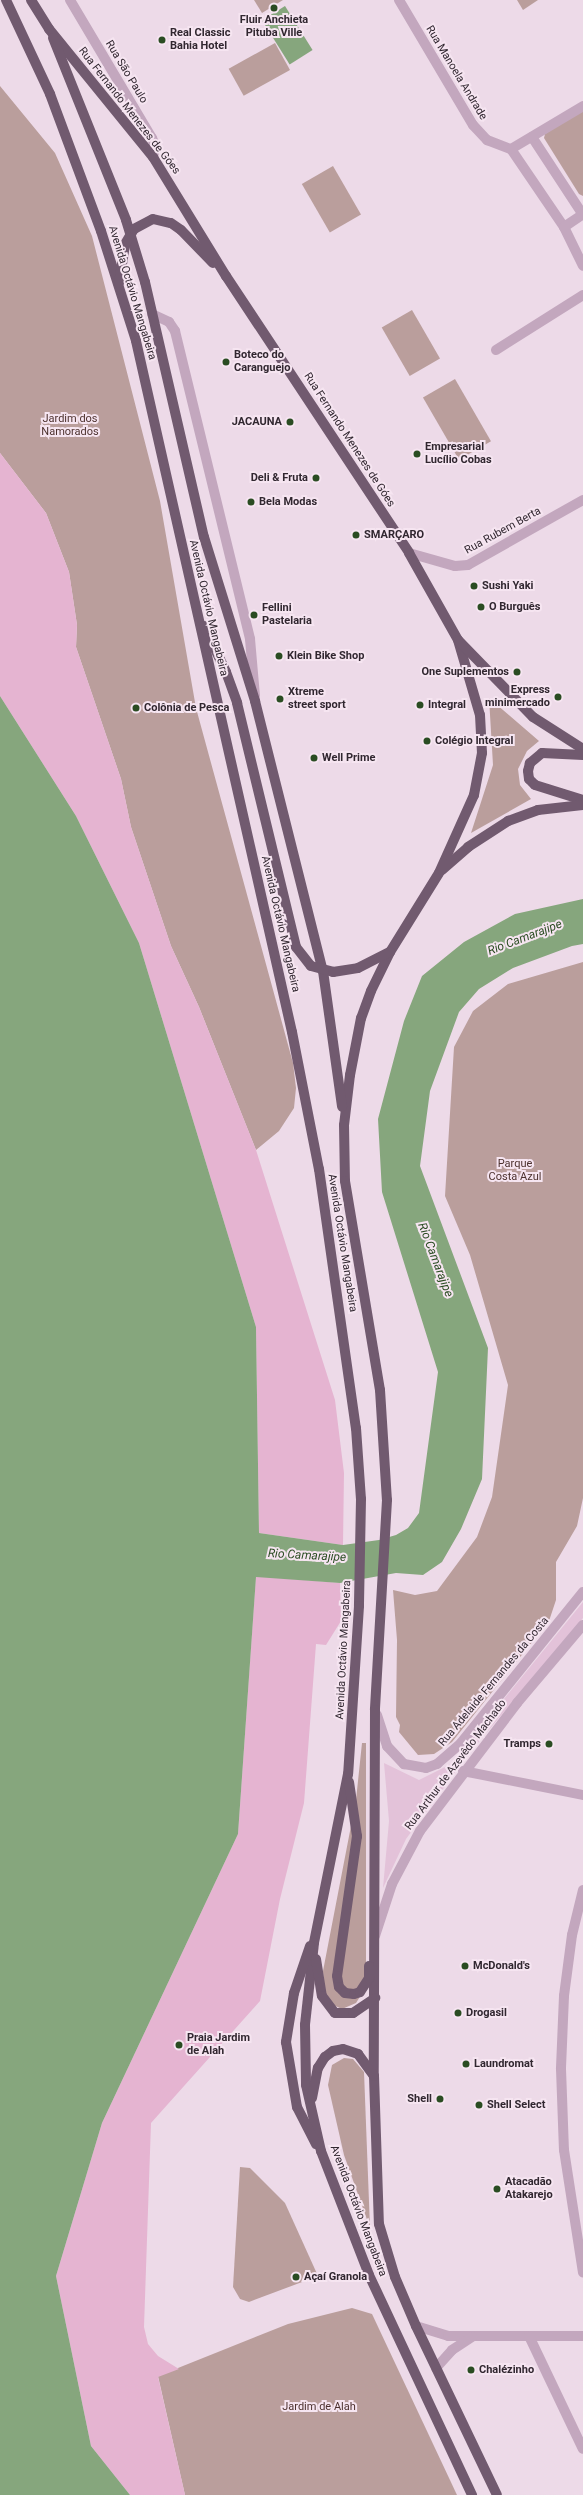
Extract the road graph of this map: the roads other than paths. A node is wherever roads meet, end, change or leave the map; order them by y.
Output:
1 (6, 0) edge
2 (31, 0) edge
3 (70, 0) edge
4 (399, 0) edge
5 (49, 29) junction
6 (583, 106) edge
7 (532, 137) junction
8 (511, 149) junction
9 (153, 157) junction
10 (583, 215) edge
11 (564, 227) junction
12 (130, 234) junction
13 (583, 266) edge
14 (226, 276) junction
15 (118, 286) junction
16 (583, 295) edge
17 (152, 314) junction
18 (496, 350) dead end
19 (583, 500) edge
20 (409, 553) junction
21 (196, 610) junction
22 (458, 640) junction
23 (255, 701) junction
24 (583, 749) edge
25 (583, 755) edge
26 (583, 800) edge
27 (583, 805) edge
28 (439, 873) junction
29 (390, 952) junction
30 (323, 971) junction
31 (344, 1125) junction
32 (583, 1592) edge
33 (583, 1625) edge
34 (375, 1710) junction
35 (463, 1771) junction
36 (348, 1774) junction
37 (583, 1795) edge
38 (375, 1798) junction
39 (583, 1890) edge
40 (316, 1929) junction
41 (375, 1936) junction
42 (314, 1943) junction
43 (375, 1998) junction
44 (374, 2076) junction
45 (313, 2115) junction
46 (321, 2152) junction
47 (583, 2273) edge
48 (416, 2326) junction
49 (529, 2336) junction
50 (583, 2336) edge
51 (474, 2337) junction
52 (436, 2368) junction
53 (583, 2449) edge
54 (472, 2495) edge
55 (497, 2495) edge

1 - 15 main road, Avenida Octávio Mangabeira
2 - 5 main road, Rua Fernando Menezes de Góes
3 - 9 street, Rua São Paulo
4 - 8 street, Rua Manoela Andrade
5 - 9 main road, Rua Fernando Menezes de Góes
5 - 12 main road, Avenida Octávio Mangabeira
6 - 7 street
7 - 8 street
7 - 10 street
8 - 11 street
9 - 14 main road, Rua Fernando Menezes de Góes
10 - 11 street
11 - 13 street
12 - 14 main road
12 - 15 main road
12 - 17 main road, Avenida Octávio Mangabeira
14 - 20 main road, Rua Fernando Menezes de Góes
15 - 21 main road, Avenida Octávio Mangabeira
16 - 18 street
17 - 23 main road, Avenida Octávio Mangabeira
17 - 23 street, Avenida Octávio Mangabeira
19 - 20 street, Rua Rubem Berta
20 - 22 main road, Rua Fernando Menezes de Góes
21 - 30 main road
21 - 36 main road, Avenida Octávio Mangabeira
22 - 24 main road
22 - 28 main road, Rua Fernando Menezes de Góes
23 - 30 main road, Avenida Octávio Mangabeira
25 - 26 main road
27 - 28 main road
28 - 29 main road, Avenida Octávio Mangabeira
29 - 30 main road
29 - 31 main road, Avenida Octávio Mangabeira
30 - 31 main road, Avenida Octávio Mangabeira
31 - 34 main road, Avenida Octávio Mangabeira
32 - 34 street, Rua Adelaide Fernandes da Costa
33 - 35 street, Rua Arthur de Azevêdo Machado
34 - 38 main road, Avenida Octávio Mangabeira
35 - 37 street
35 - 41 street, Rua Arthur de Azevêdo Machado
36 - 38 main road
36 - 40 main road, Avenida Octávio Mangabeira
38 - 41 main road, Avenida Octávio Mangabeira
39 - 47 street
40 - 42 main road, Avenida Octávio Mangabeira
40 - 46 main road
41 - 43 main road, Avenida Octávio Mangabeira
42 - 43 main road
42 - 45 main road, Avenida Octávio Mangabeira
43 - 44 main road, Avenida Octávio Mangabeira
44 - 45 main road
44 - 48 main road, Avenida Octávio Mangabeira
45 - 46 main road, Avenida Octávio Mangabeira
46 - 54 main road, Avenida Octávio Mangabeira
48 - 51 street
48 - 52 main road, Avenida Octávio Mangabeira
49 - 50 street
49 - 51 street
49 - 53 street
51 - 52 street
52 - 55 main road, Avenida Octávio Mangabeira

